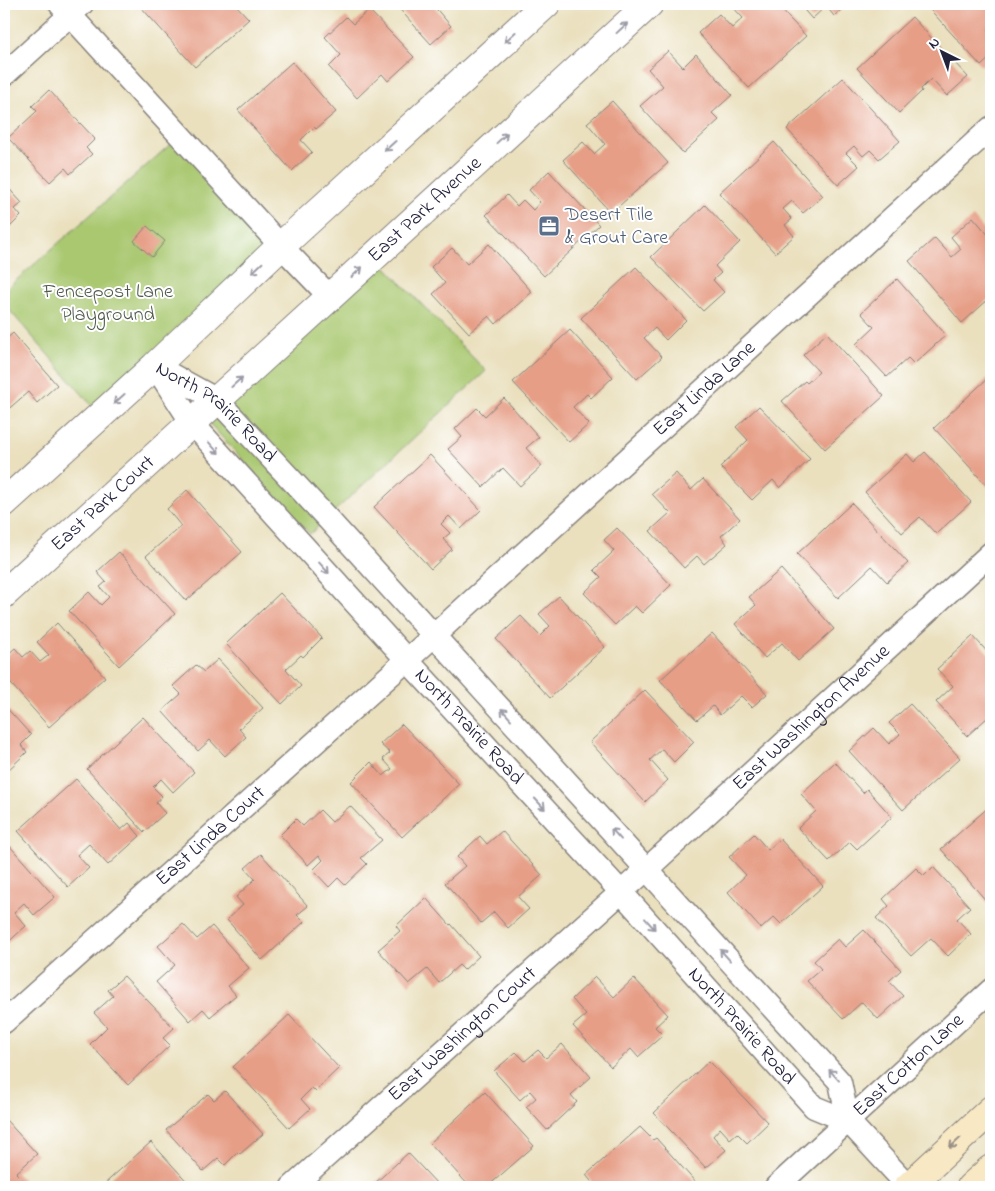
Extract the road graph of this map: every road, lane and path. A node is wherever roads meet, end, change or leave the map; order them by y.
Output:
1 (546, 4) edge
2 (649, 4) edge
3 (71, 7) edge
4 (4, 75) edge
5 (991, 128) edge
6 (281, 246) junction
7 (330, 297) junction
8 (155, 366) junction
9 (203, 413) junction
10 (4, 503) edge
11 (991, 553) edge
12 (4, 594) edge
13 (434, 635) junction
14 (412, 655) junction
15 (634, 881) junction
16 (991, 990) edge
17 (4, 1022) edge
18 (991, 1110) edge
19 (848, 1120) junction
20 (991, 1169) edge
21 (292, 1187) edge
22 (776, 1187) edge
23 (909, 1187) edge
24 (971, 1187) edge

1 -> 6 street
7 -> 2 street, East Park Avenue
3 - 4 street
3 - 6 street
5 - 13 street, East Linda Lane
6 - 7 street
6 -> 8 street
9 -> 7 street, East Park Avenue
8 - 9 street, North Prairie Road
8 - 9 street, North Prairie Road
8 -> 10 street
9 - 12 street, East Park Court
9 - 13 street, North Prairie Road
9 -> 14 street, North Prairie Road
11 - 15 street, East Washington Avenue
13 - 14 street, East Linda Lane
15 -> 13 street, North Prairie Road
14 -> 15 street, North Prairie Road
14 - 17 street, East Linda Court
15 -> 19 street, North Prairie Road
19 -> 15 street, North Prairie Road
15 - 21 street, East Washington Court
16 - 19 street, East Cotton Lane
18 -> 23 main road
19 - 22 street, East Cotton Lane
19 - 23 street, North Prairie Road
20 - 24 main road

